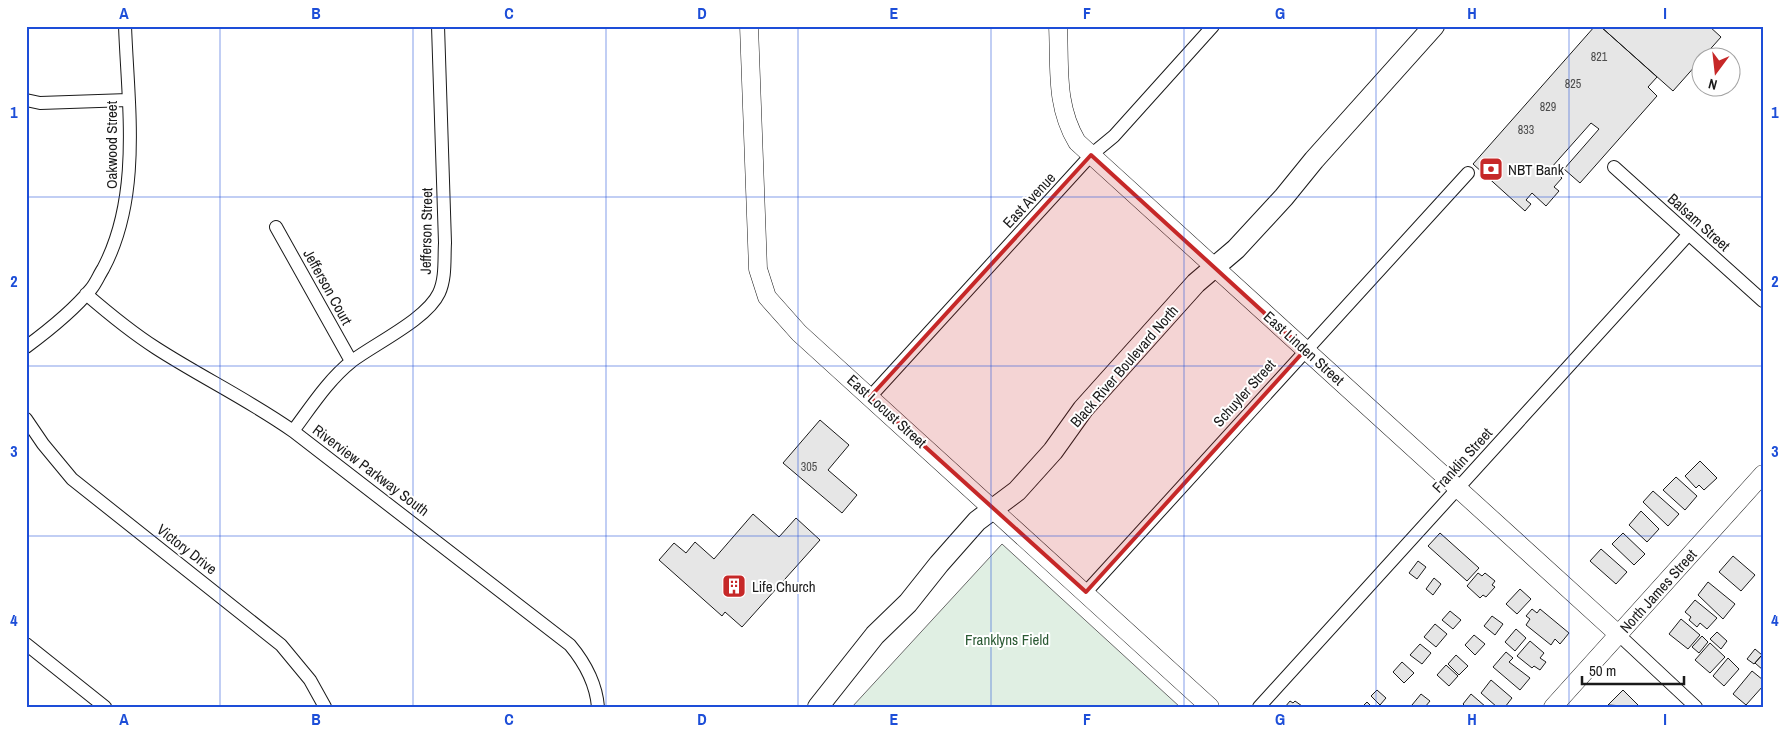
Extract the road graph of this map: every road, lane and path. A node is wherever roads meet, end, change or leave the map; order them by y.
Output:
1 (125, 26) edge
2 (134, 26) edge
3 (438, 26) edge
4 (749, 26) edge
5 (1058, 26) edge
6 (1213, 26) edge
7 (1434, 26) edge
8 (26, 100) edge
9 (128, 100) junction
10 (1091, 155) junction
11 (1614, 167) dead end
12 (1468, 173) dead end
13 (276, 228) dead end
14 (1688, 235) junction
15 (1214, 267) junction
16 (86, 294) junction
17 (1763, 301) edge
18 (26, 347) edge
19 (1305, 350) junction
20 (351, 362) junction
21 (870, 397) junction
22 (26, 419) edge
23 (293, 431) junction
24 (1763, 474) edge
25 (1458, 488) junction
26 (993, 507) junction
27 (1086, 592) junction
28 (1619, 635) junction
29 (26, 644) edge
30 (105, 707) edge
31 (325, 707) edge
32 (598, 707) edge
33 (818, 707) edge
34 (1210, 707) edge
35 (1259, 707) edge
36 (1553, 707) edge
37 (1696, 707) edge

1 - 2 street
1 - 9 street, Oakwood Street
3 - 20 street, Jefferson Street
4 - 21 street, East Locust Street
5 - 10 street, East Linden Street
6 - 10 street, East Avenue
7 - 15 main road, Black River Boulevard North
8 - 9 street
9 - 16 street, Oakwood Street
10 - 15 street, East Linden Street
10 - 21 street, East Avenue
11 - 14 street, Balsam Street
12 - 19 street, Schuyler Street
13 - 20 street, Jefferson Court
14 - 17 street, Balsam Street
14 - 25 street, Franklin Street
15 - 19 street, East Linden Street
15 - 26 main road, Black River Boulevard North
16 - 18 street, Oakwood Street
16 - 23 street, Riverview Parkway South
19 - 25 street, East Linden Street
19 - 27 street, Schuyler Street
20 - 23 street, Jefferson Street
21 - 26 street, East Locust Street
22 - 31 street, Victory Drive
23 - 32 street, Riverview Parkway South
24 - 28 street, North James Street
25 - 28 street, East Linden Street
25 - 35 street, Franklin Street
26 - 27 street, East Locust Street
26 - 33 main road, Black River Boulevard North
27 - 34 street, East Locust Street
28 - 36 street, North James Street
28 - 37 street
29 - 30 street

